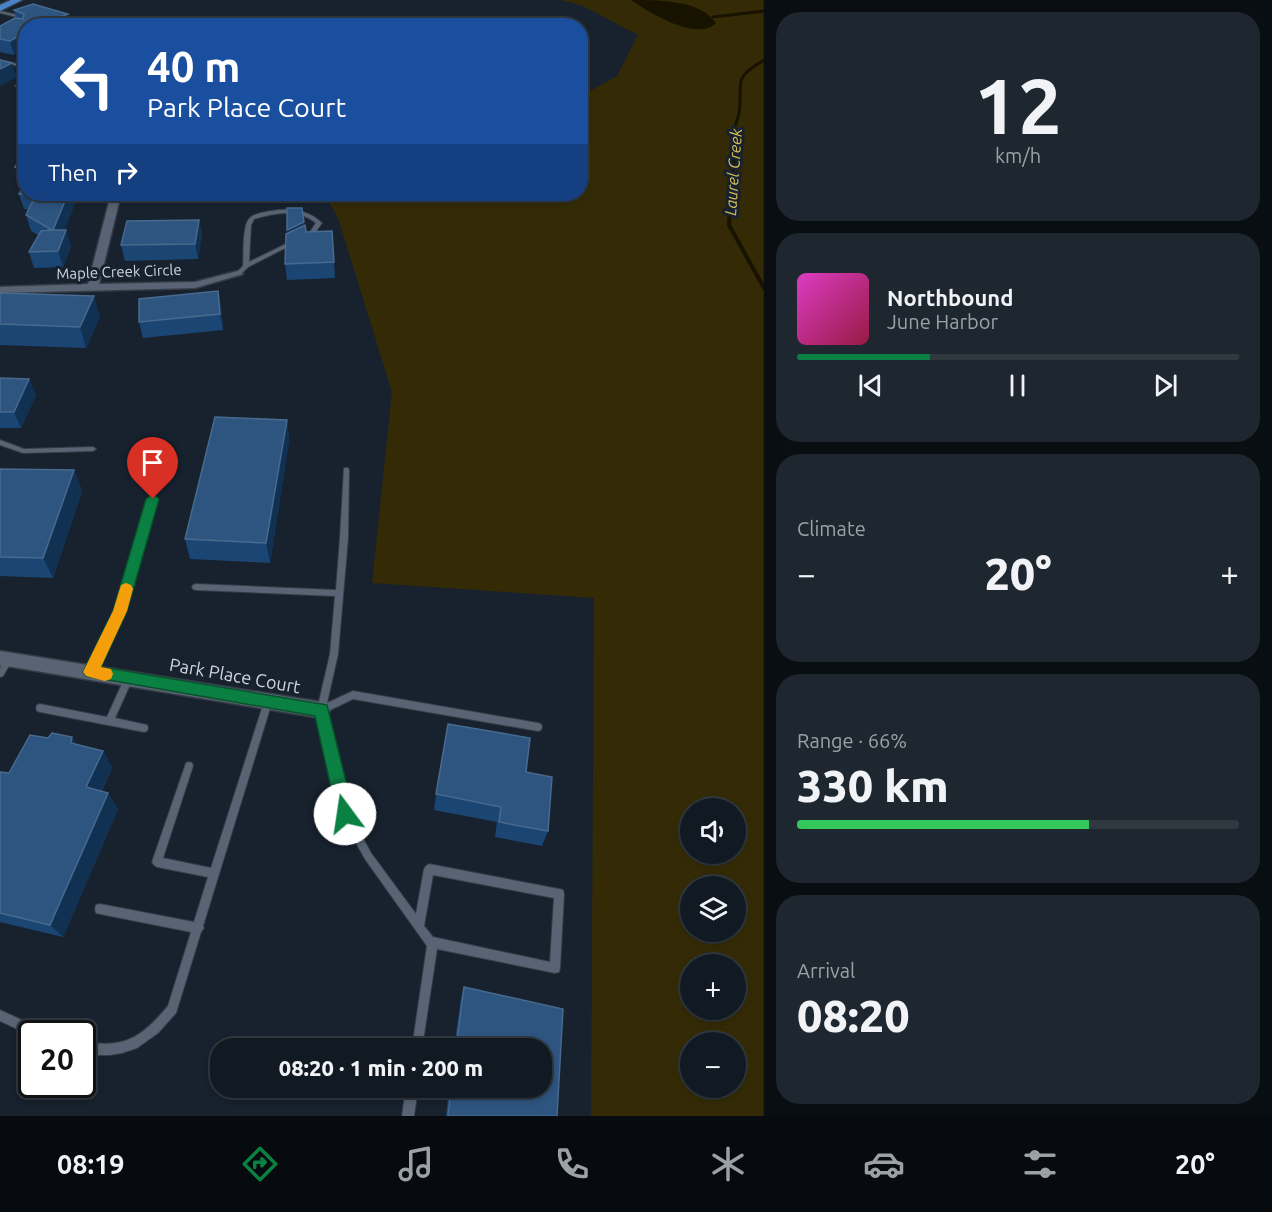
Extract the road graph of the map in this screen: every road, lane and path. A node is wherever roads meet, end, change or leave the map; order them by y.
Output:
1 (18, 0) edge
2 (0, 10) edge
3 (29, 15) edge
4 (57, 15) edge
5 (21, 17) joint
6 (18, 18) edge
7 (68, 18) edge
8 (9, 22) edge
9 (0, 61) edge
10 (18, 65) edge
11 (114, 201) edge
12 (242, 270) junction
13 (93, 288) junction
14 (0, 290) edge
15 (0, 441) edge
16 (93, 449) dead end
17 (346, 470) dead end
18 (153, 499) dead end
19 (196, 587) dead end
20 (340, 593) junction
21 (3, 663) edge
22 (91, 672) junction
23 (129, 678) junction
24 (268, 702) junction
25 (40, 708) dead end
26 (321, 710) junction
27 (109, 721) junction
28 (538, 727) dead end
29 (144, 728) dead end
30 (189, 766) dead end
31 (215, 874) junction
32 (100, 909) dead end
33 (419, 927) junction
34 (199, 928) junction
35 (432, 943) junction
36 (0, 1015) edge
37 (18, 1024) edge
38 (418, 1038) edge
39 (96, 1050) edge
40 (411, 1098) edge
41 (408, 1116) edge

1 - 2 main road
2 - 5 lane
3 - 5 lane
4 - 7 lane
6 - 8 lane
9 - 10 lane
11 - 13 street
12 - 12 lane
12 - 13 street, Maple Creek Circle
13 - 14 street, Maple Creek Circle
15 - 16 lane
17 - 20 lane
18 - 22 lane
19 - 20 lane
20 - 26 lane
21 - 22 street, Park Place Court
22 - 23 street, Park Place Court
23 - 24 street, Park Place Court
23 - 27 lane
24 - 26 street, Park Place Court
24 - 31 lane
25 - 27 lane
26 - 28 lane
26 - 33 lane
27 - 29 lane
30 - 31 lane
31 - 34 lane
32 - 34 lane
33 - 35 lane
33 - 35 lane
34 - 39 lane
35 - 38 lane
36 - 37 lane
40 - 41 lane

